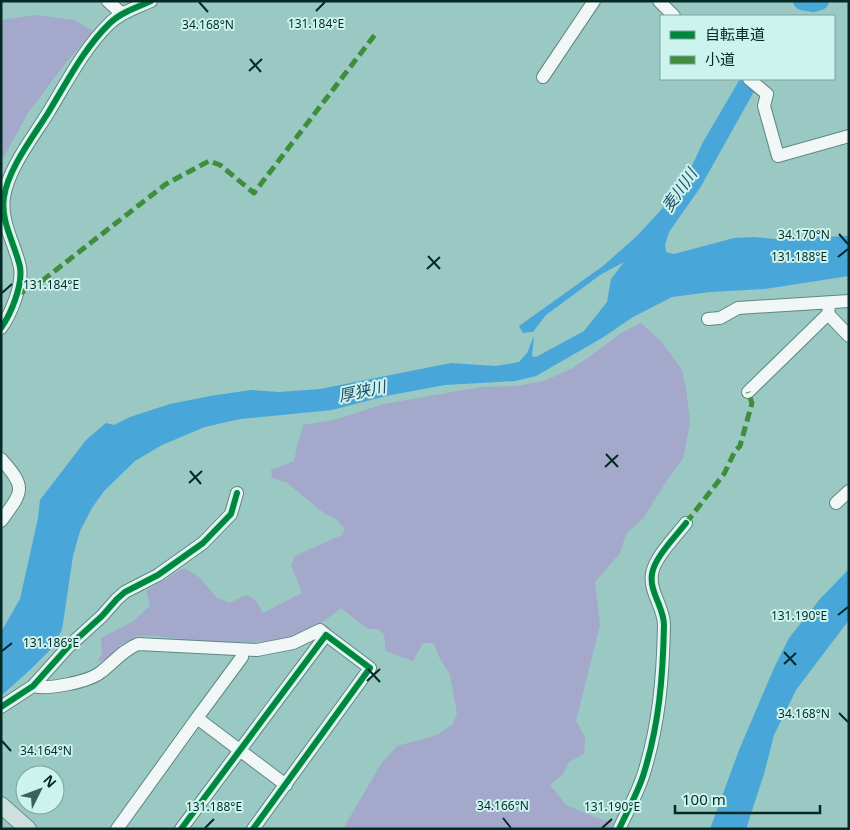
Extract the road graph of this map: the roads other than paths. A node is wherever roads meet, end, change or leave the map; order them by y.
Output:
1 (108, 1) edge
2 (151, 1) edge
3 (594, 1) edge
4 (659, 1) edge
5 (122, 14) junction
6 (673, 15) edge
7 (543, 77) dead end
8 (750, 80) edge
9 (849, 136) edge
10 (849, 301) edge
11 (828, 309) junction
12 (708, 319) dead end
13 (1, 328) edge
14 (849, 336) edge
15 (748, 392) dead end
16 (1, 459) edge
17 (849, 491) edge
18 (237, 493) dead end
19 (836, 503) dead end
20 (1, 521) edge
21 (686, 523) dead end
22 (326, 635) junction
23 (243, 650) junction
24 (33, 686) junction
25 (1, 707) edge
26 (197, 718) junction
27 (240, 750) junction
28 (286, 784) junction
29 (1, 805) edge
30 (28, 829) edge
31 (117, 829) edge
32 (181, 829) edge
33 (253, 829) edge
34 (619, 829) edge

1 - 5 street
2 - 5 street
3 - 7 street
4 - 6 street
5 - 13 street
8 - 9 street
10 - 11 street
11 - 12 street
11 - 14 street
11 - 15 street
16 - 20 street
17 - 19 street
18 - 24 street
21 - 34 street
22 - 23 street
22 - 27 street
22 - 28 street
23 - 24 street
23 - 26 street
24 - 25 street
26 - 27 street
26 - 31 street
27 - 28 street
27 - 32 street
28 - 33 street
29 - 30 main road

